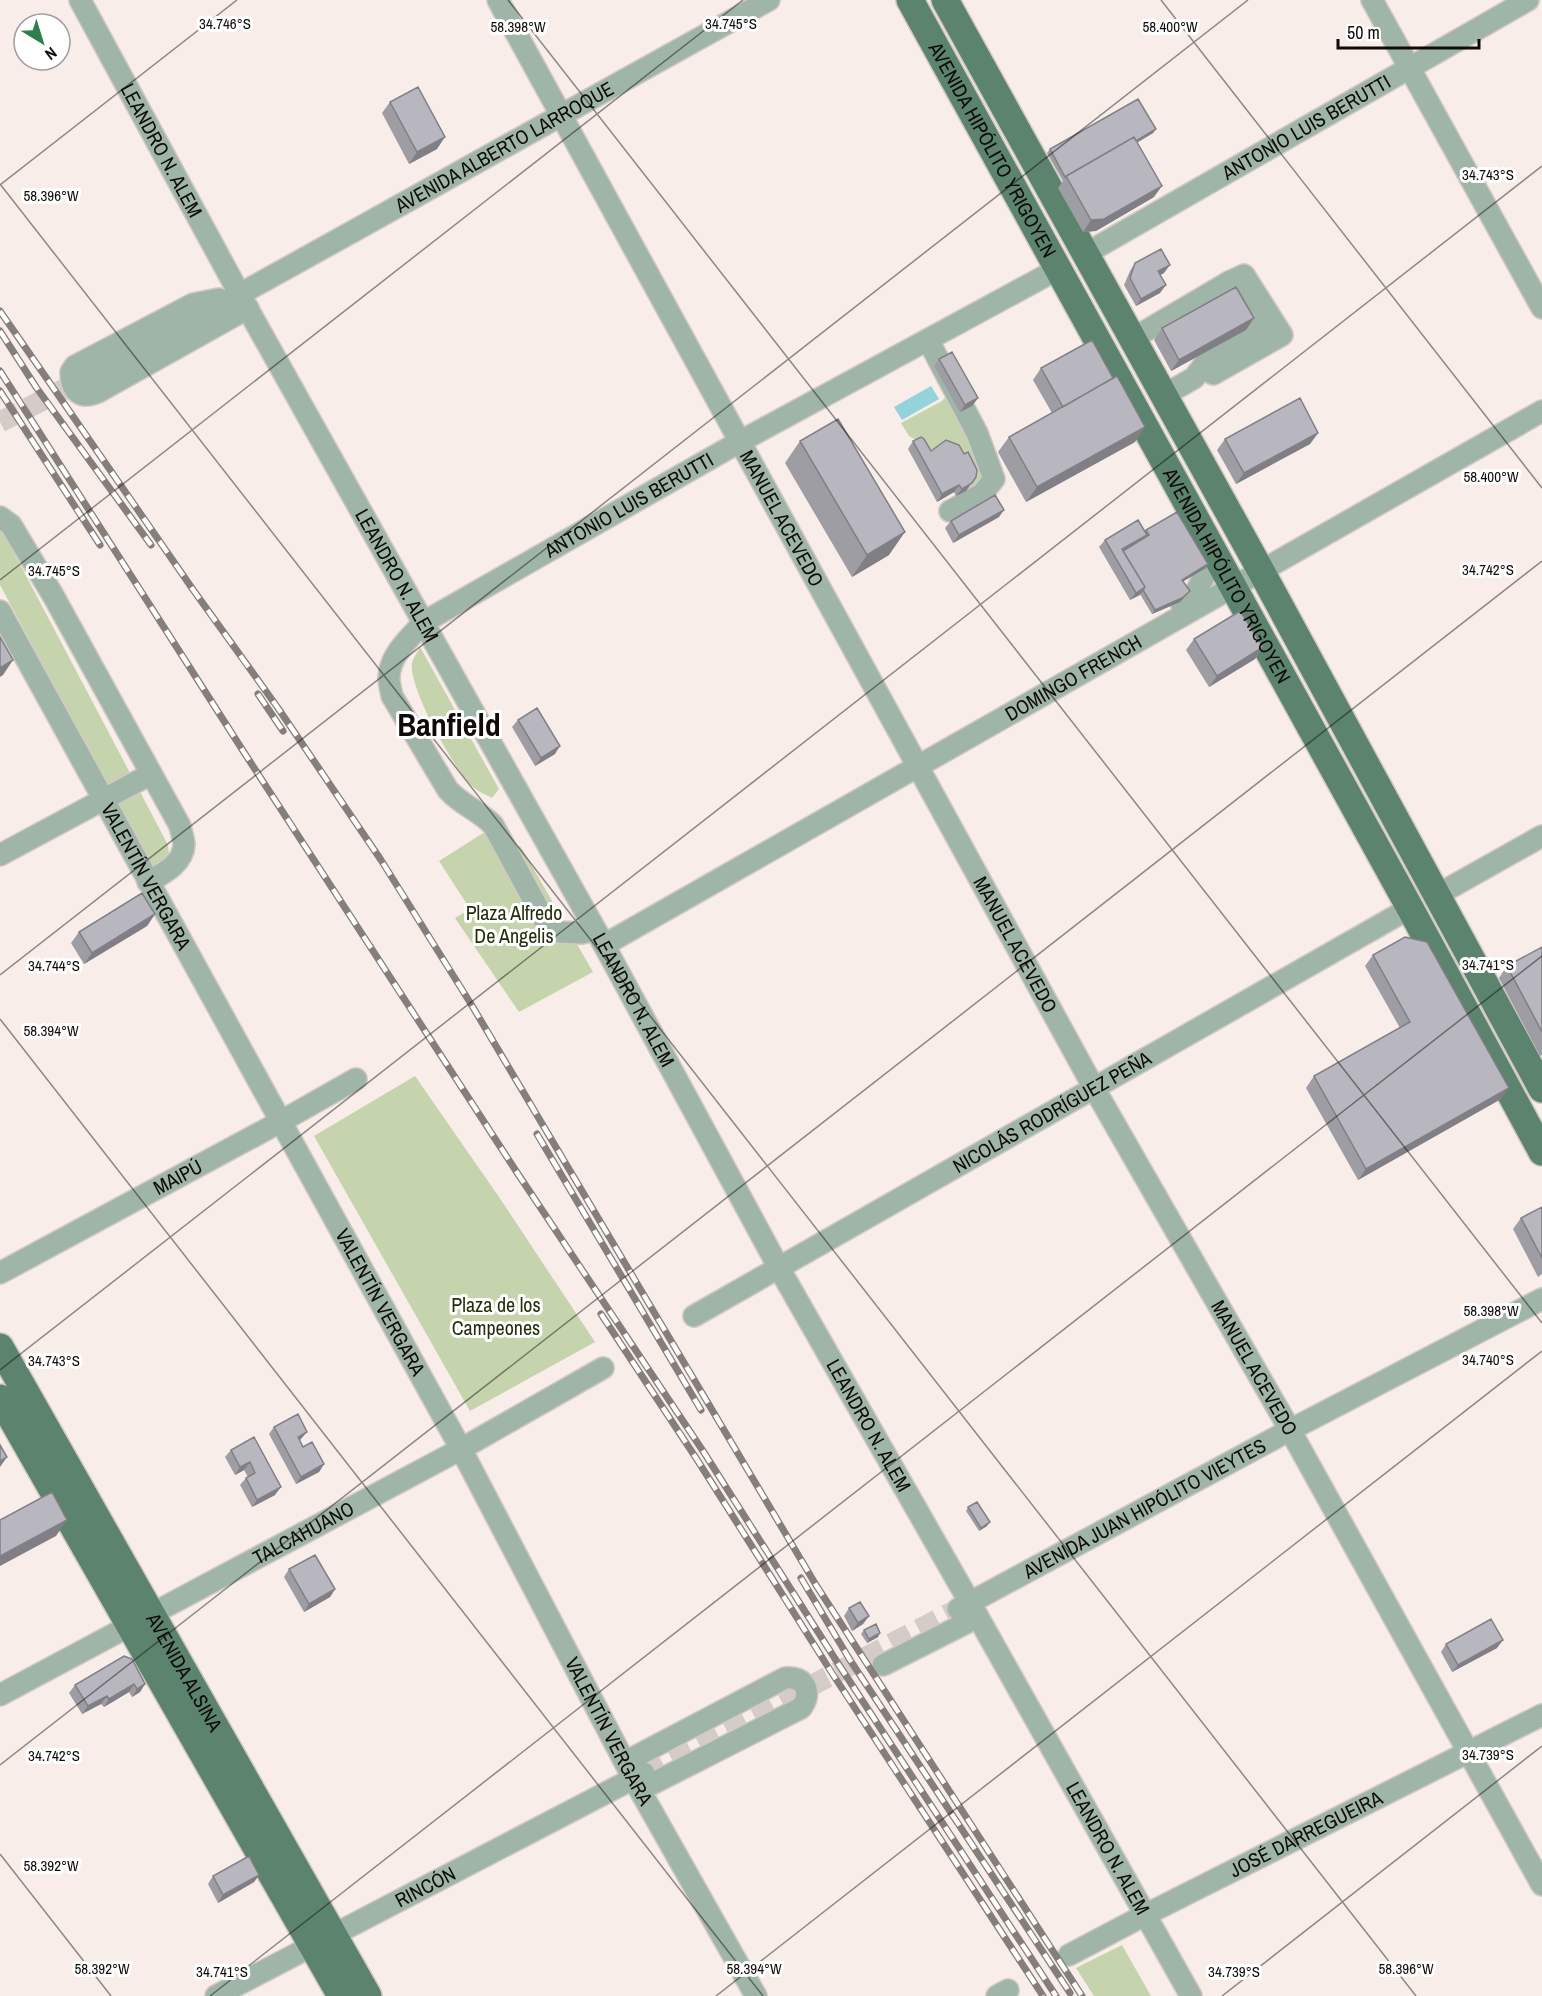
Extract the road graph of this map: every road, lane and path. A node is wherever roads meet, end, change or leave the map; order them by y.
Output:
1 (81, 0) edge
2 (498, 0) edge
3 (769, 0) edge
4 (910, 0) edge
5 (945, 0) edge
6 (1372, 0) edge
7 (1528, 0) edge
8 (1409, 67) junction
9 (561, 114) junction
10 (1085, 254) junction
11 (1058, 269) junction
12 (244, 301) junction
13 (1542, 308) edge
14 (1132, 339) junction
15 (927, 340) junction
16 (86, 378) tunnel mouth
17 (1164, 395) junction
18 (1542, 411) edge
19 (741, 441) junction
20 (950, 512) dead end
21 (0, 517) edge
22 (1203, 542) junction
23 (1261, 571) junction
24 (1233, 586) junction
25 (1183, 607) junction
26 (0, 611) edge
27 (424, 622) junction
28 (919, 766) junction
29 (151, 774) junction
30 (104, 799) junction
31 (1542, 836) edge
32 (0, 855) edge
33 (148, 882) junction
34 (1437, 894) junction
35 (1410, 908) junction
36 (600, 937) junction
37 (356, 1079) dead end
38 (1094, 1088) junction
39 (1542, 1089) edge
40 (280, 1122) junction
41 (1542, 1152) edge
42 (779, 1268) junction
43 (0, 1274) edge
44 (1542, 1299) edge
45 (694, 1316) dead end
46 (0, 1347) edge
47 (603, 1368) dead end
48 (0, 1398) edge
49 (1290, 1430) junction
50 (461, 1449) junction
51 (969, 1610) junction
52 (140, 1619) junction
53 (883, 1665) dead end
54 (0, 1695) edge
55 (1542, 1715) edge
56 (1468, 1752) junction
57 (635, 1776) junction
58 (1542, 1885) edge
59 (1145, 1915) junction
60 (323, 1939) junction
61 (1070, 1955) dead end
62 (216, 1996) edge
63 (341, 1996) edge
64 (368, 1996) edge
65 (756, 1996) edge
66 (1191, 1996) edge

1 - 12 street, LEANDRO N. ALEM
2 - 9 street, MANUEL ACEVEDO
3 - 9 street, AVENIDA ALBERTO LARROQUE
4 - 11 main road, AVENIDA HIPÓLITO YRIGOYEN
5 - 10 main road, AVENIDA HIPÓLITO YRIGOYEN
6 - 8 street
7 - 8 street, ANTONIO LUIS BERUTTI
8 - 10 street, ANTONIO LUIS BERUTTI
8 - 13 street
9 - 12 street, AVENIDA ALBERTO LARROQUE
9 - 19 street, MANUEL ACEVEDO
10 - 14 main road, AVENIDA HIPÓLITO YRIGOYEN
11 - 15 street, ANTONIO LUIS BERUTTI
11 - 22 main road, AVENIDA HIPÓLITO YRIGOYEN
12 - 12 street, AVENIDA ALBERTO LARROQUE
12 - 16 street, AVENIDA ALBERTO LARROQUE
12 - 27 street, LEANDRO N. ALEM
14 - 17 main road, AVENIDA HIPÓLITO YRIGOYEN
14 - 17 street
15 - 19 street, ANTONIO LUIS BERUTTI
15 - 20 street
17 - 23 main road, AVENIDA HIPÓLITO YRIGOYEN
18 - 23 street, DOMINGO FRENCH
19 - 27 street, ANTONIO LUIS BERUTTI
19 - 28 street, MANUEL ACEVEDO
21 - 29 street
22 - 24 main road, AVENIDA HIPÓLITO YRIGOYEN
22 - 25 street
23 - 24 street, DOMINGO FRENCH
23 - 34 main road, AVENIDA HIPÓLITO YRIGOYEN
24 - 25 street, DOMINGO FRENCH
24 - 35 main road, AVENIDA HIPÓLITO YRIGOYEN
25 - 28 street, DOMINGO FRENCH
26 - 30 street, VALENTÍN VERGARA
27 - 36 street, LEANDRO N. ALEM
27 - 36 street, ANTONIO LUIS BERUTTI
28 - 36 street, DOMINGO FRENCH
28 - 38 street, MANUEL ACEVEDO
29 - 30 street
29 - 33 street
30 - 32 street
30 - 33 street, VALENTÍN VERGARA
31 - 34 street
33 - 40 street, VALENTÍN VERGARA
34 - 39 main road, AVENIDA HIPÓLITO YRIGOYEN
35 - 38 street, NICOLÁS RODRÍGUEZ PEÑA
35 - 41 main road, AVENIDA HIPÓLITO YRIGOYEN
36 - 42 street, LEANDRO N. ALEM
37 - 40 street, MAIPÚ
38 - 42 street, NICOLÁS RODRÍGUEZ PEÑA
38 - 49 street, MANUEL ACEVEDO
40 - 43 street, MAIPÚ
40 - 50 street, VALENTÍN VERGARA
42 - 45 street, NICOLÁS RODRÍGUEZ PEÑA
42 - 51 street, LEANDRO N. ALEM
44 - 49 street, AVENIDA JUAN HIPÓLITO VIEYTES
46 - 52 main road, AVENIDA ALSINA
47 - 50 street, TALCAHUANO
48 - 52 main road, AVENIDA ALSINA
49 - 51 street, AVENIDA JUAN HIPÓLITO VIEYTES
49 - 56 street, MANUEL ACEVEDO
50 - 52 street, TALCAHUANO
50 - 57 street, VALENTÍN VERGARA
51 - 53 street, AVENIDA JUAN HIPÓLITO VIEYTES
51 - 59 street, LEANDRO N. ALEM
52 - 54 street, TALCAHUANO
52 - 60 main road, AVENIDA ALSINA
55 - 56 street, JOSÉ DARREGUEIRA
56 - 58 street, MANUEL ACEVEDO
56 - 59 street, JOSÉ DARREGUEIRA
57 - 57 street
57 - 60 street, RINCÓN
57 - 65 street, VALENTÍN VERGARA
59 - 61 street, JOSÉ DARREGUEIRA
59 - 66 street, LEANDRO N. ALEM
60 - 62 street, RINCÓN
60 - 63 main road, AVENIDA ALSINA
60 - 64 main road, AVENIDA ALSINA

